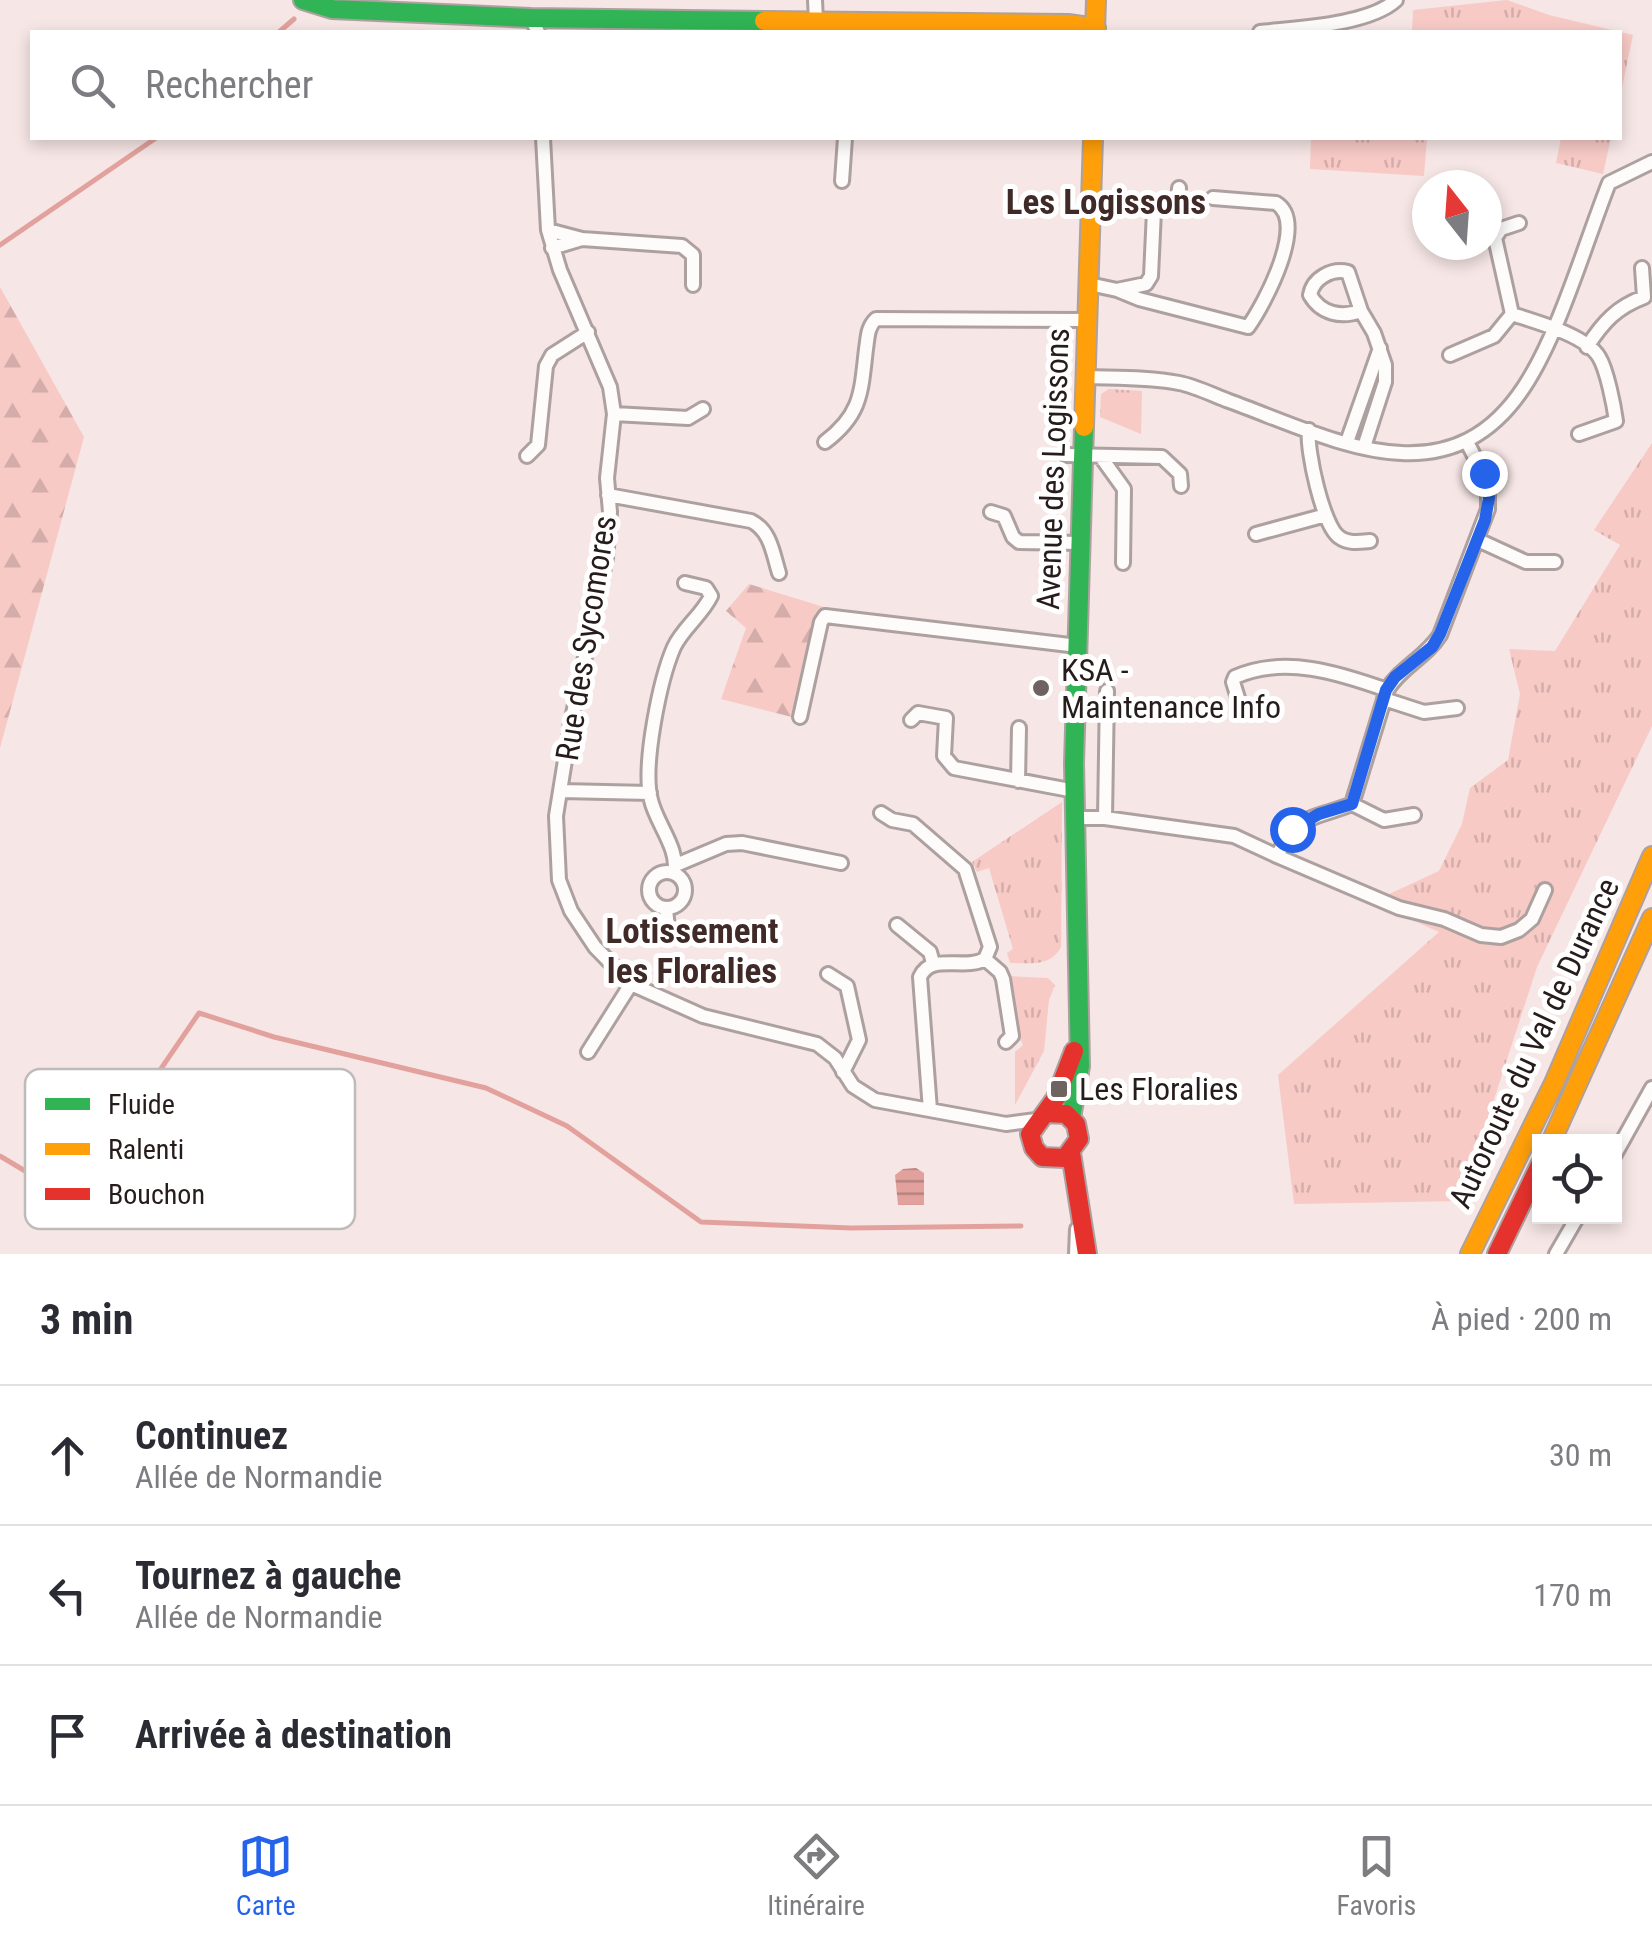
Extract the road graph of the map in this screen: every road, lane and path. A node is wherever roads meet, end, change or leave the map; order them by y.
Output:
1 (303, 0) edge
2 (815, 0) edge
3 (1096, 0) edge
4 (1396, 0) edge
5 (816, 21) junction
6 (534, 25) edge
7 (550, 25) edge
8 (1096, 30) edge
9 (1276, 30) edge
10 (543, 140) edge
11 (845, 140) edge
12 (1093, 140) edge
13 (1652, 162) edge
14 (842, 181) dead end
15 (1179, 188) dead end
16 (1213, 198) dead end
17 (1518, 224) dead end
18 (548, 230) junction
19 (582, 239) junction
20 (552, 248) junction
21 (1642, 268) dead end
22 (1089, 284) junction
23 (693, 286) dead end
24 (1118, 290) junction
25 (1361, 311) dead end
26 (1512, 314) junction
27 (1088, 320) junction
28 (1553, 328) junction
29 (588, 332) junction
30 (1587, 346) junction
31 (1380, 348) junction
32 (1450, 356) dead end
33 (1087, 377) junction
34 (703, 409) dead end
35 (614, 414) junction
36 (1310, 430) junction
37 (1578, 434) dead end
38 (825, 442) dead end
39 (1347, 442) junction
40 (1467, 442) junction
41 (1364, 448) junction
42 (527, 456) dead end
43 (1084, 456) junction
44 (1181, 486) dead end
45 (608, 495) junction
46 (991, 512) dead end
47 (1326, 516) junction
48 (1256, 534) dead end
49 (1478, 540) junction
50 (1370, 541) dead end
51 (1082, 543) junction
52 (1555, 562) dead end
53 (1123, 563) dead end
54 (778, 573) dead end
55 (685, 582) dead end
56 (1078, 646) junction
57 (1107, 691) dead end
58 (1385, 694) junction
59 (1238, 698) dead end
60 (1457, 708) dead end
61 (800, 718) dead end
62 (911, 720) dead end
63 (1020, 728) dead end
64 (1018, 781) junction
65 (561, 791) junction
66 (1075, 791) junction
67 (650, 793) junction
68 (1352, 804) junction
69 (882, 813) dead end
70 (1414, 814) dead end
71 (1075, 818) junction
72 (1105, 818) junction
73 (1278, 856) junction
74 (1652, 856) edge
75 (841, 862) dead end
76 (675, 869) junction
77 (1545, 890) dead end
78 (666, 908) junction
79 (1652, 918) edge
80 (897, 925) dead end
81 (673, 935) dead end
82 (985, 959) junction
83 (934, 963) junction
84 (828, 974) dead end
85 (631, 984) junction
86 (1620, 994) junction
87 (1078, 1041) junction
88 (1006, 1042) dead end
89 (588, 1052) dead end
90 (843, 1072) junction
91 (1652, 1088) edge
92 (930, 1110) junction
93 (1041, 1116) junction
94 (1071, 1118) junction
95 (1006, 1124) junction
96 (1555, 1134) edge
97 (1565, 1134) edge
98 (1622, 1142) edge
99 (1032, 1145) junction
100 (1064, 1156) junction
101 (1532, 1182) edge
102 (1078, 1191) junction
103 (1532, 1204) edge
104 (1573, 1224) edge
105 (1076, 1254) edge
106 (1087, 1254) edge
107 (1470, 1254) edge
108 (1497, 1254) edge
109 (1508, 1254) edge
110 (1556, 1254) edge

1 - 6 main road
2 - 5 street
3 - 8 main road
4 - 9 street
5 - 7 main road
5 - 8 main road
6 - 7 main road
10 - 18 street, Rue des Sycomores
11 - 14 street
12 - 22 main road, Avenue des Logissons
13 - 28 street
15 - 24 street
16 - 24 street
17 - 26 street
18 - 19 street
18 - 20 street, Rue des Sycomores
19 - 20 street
19 - 23 street
20 - 29 street, Rue des Sycomores
21 - 30 street
22 - 24 street
22 - 27 main road, Avenue des Logissons
25 - 31 street
26 - 28 street
26 - 32 street
27 - 33 main road, Avenue des Logissons
27 - 38 street
28 - 30 street
28 - 40 street
29 - 35 street, Rue des Sycomores
29 - 42 street
30 - 37 street
31 - 39 street
31 - 41 street
33 - 36 street
33 - 43 main road, Avenue des Logissons
34 - 35 street
35 - 45 street, Rue des Sycomores
36 - 39 street
36 - 47 street
39 - 41 street
40 - 41 street
40 - 49 street
43 - 44 street
43 - 51 main road, Avenue des Logissons
43 - 53 street
45 - 54 street
45 - 65 street, Rue des Sycomores
46 - 51 street
47 - 48 street
47 - 50 street
49 - 52 street
49 - 58 street
51 - 56 main road, Avenue des Logissons
55 - 67 street
56 - 61 street
56 - 66 main road, Avenue des Logissons
57 - 72 street
58 - 59 street
58 - 60 street
58 - 68 street
62 - 64 street
63 - 64 street
64 - 66 street
65 - 67 street
65 - 85 street, Rue des Sycomores
66 - 71 main road, Avenue des Logissons
67 - 76 street
68 - 70 street
68 - 73 street
69 - 82 street
71 - 72 street
71 - 87 main road, Avenue des Logissons
72 - 73 street
73 - 77 street
74 - 107 main road, Autoroute du Val de Durance
75 - 76 street
76 - 78 street
76 - 78 street
78 - 81 street
79 - 86 main road, Autoroute du Val de Durance
80 - 83 street
82 - 83 street
82 - 88 street
83 - 92 street
84 - 90 street
85 - 89 street
85 - 90 street
86 - 96 main road, Autoroute du Val de Durance
86 - 97 main road
87 - 93 main road, Avenue des Logissons
87 - 94 main road, Avenue des Logissons
90 - 92 street
91 - 98 street
92 - 95 street
93 - 94 main road
93 - 95 street
93 - 99 main road
94 - 100 main road
95 - 99 street
99 - 100 main road
100 - 102 main road
101 - 108 main road, Autoroute du Val de Durance
102 - 105 street
102 - 106 main road
103 - 109 main road
104 - 110 street

